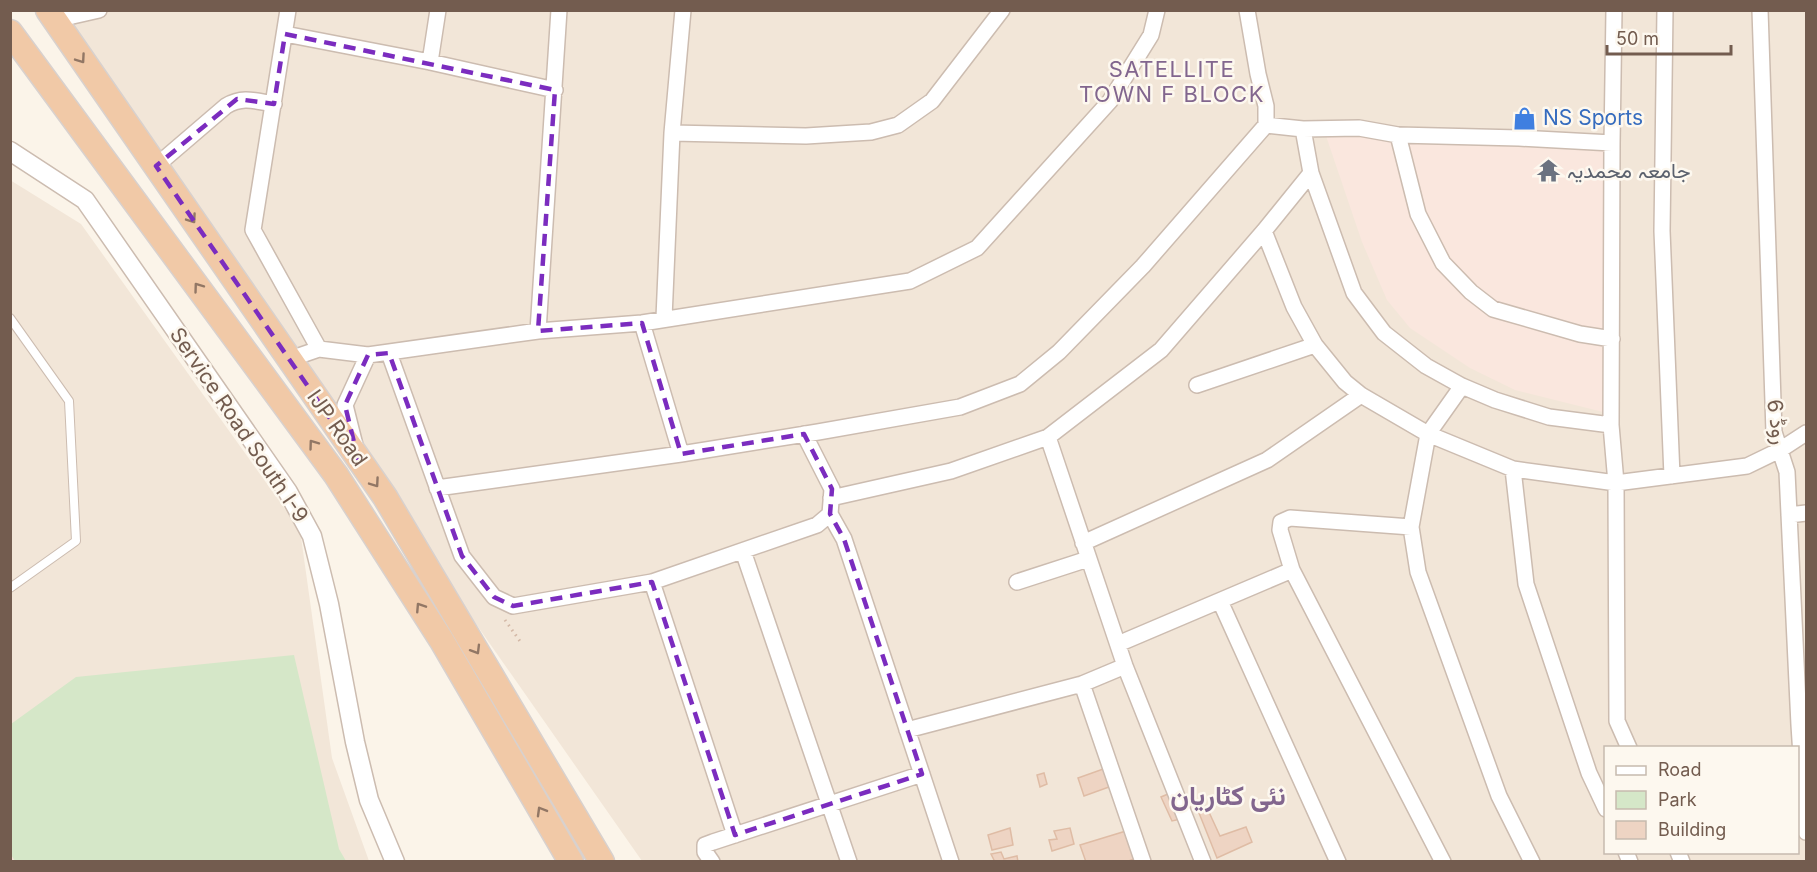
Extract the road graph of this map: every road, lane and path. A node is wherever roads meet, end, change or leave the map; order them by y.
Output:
1 (99, 10) edge
2 (288, 10) edge
3 (438, 10) edge
4 (560, 10) edge
5 (683, 10) edge
6 (1002, 10) edge
7 (1157, 10) edge
8 (1246, 10) edge
9 (1614, 10) edge
10 (1665, 10) edge
11 (1760, 10) edge
12 (51, 15) edge
13 (10, 32) edge
14 (285, 34) junction
15 (430, 62) junction
16 (555, 90) junction
17 (274, 104) junction
18 (1266, 125) junction
19 (1303, 129) junction
20 (672, 133) junction
21 (1398, 135) junction
22 (1611, 143) junction
23 (10, 151) edge
24 (156, 166) junction
25 (1311, 173) junction
26 (1264, 231) junction
27 (10, 318) edge
28 (664, 318) junction
29 (642, 322) junction
30 (538, 331) junction
31 (1612, 339) junction
32 (1315, 345) junction
33 (319, 349) junction
34 (389, 353) junction
35 (368, 355) junction
36 (290, 359) junction
37 (1197, 385) dead end
38 (1462, 386) junction
39 (1361, 395) junction
40 (1611, 425) junction
41 (1806, 433) edge
42 (804, 434) junction
43 (1428, 434) junction
44 (1048, 437) junction
45 (1780, 450) junction
46 (681, 454) junction
47 (358, 459) junction
48 (1513, 468) junction
49 (1671, 476) junction
50 (1616, 483) junction
51 (437, 488) junction
52 (830, 506) junction
53 (1806, 513) edge
54 (1789, 515) junction
55 (1411, 527) junction
56 (1083, 543) junction
57 (743, 551) junction
58 (1088, 559) junction
59 (1292, 570) junction
60 (652, 582) junction
61 (1017, 582) dead end
62 (10, 588) edge
63 (1220, 601) junction
64 (1118, 644) junction
65 (1125, 666) junction
66 (1082, 684) junction
67 (1803, 725) edge
68 (907, 730) junction
69 (1629, 746) edge
70 (538, 754) junction
71 (516, 767) junction
72 (922, 774) junction
73 (830, 805) junction
74 (1604, 807) edge
75 (1806, 832) edge
76 (735, 835) junction
77 (395, 861) edge
78 (571, 861) edge
79 (602, 861) edge
80 (712, 861) edge
81 (849, 861) edge
82 (951, 861) edge
83 (1143, 861) edge
84 (1203, 861) edge
85 (1338, 861) edge
86 (1443, 861) edge
87 (1532, 861) edge

1 - 12 street
2 - 14 street
3 - 15 street
4 - 16 street
5 - 20 street
6 - 20 street
7 - 28 street
8 - 18 street
9 - 22 street
10 - 49 street
11 - 45 street, روڈ 6
12 -> 24 highway, IJP Road
71 -> 13 highway, IJP Road
14 - 15 street
14 - 17 street
15 - 16 street
16 - 30 street
17 - 24 street
17 - 33 street
18 - 19 street
18 - 42 street
19 - 21 street
19 - 25 street
20 - 28 street
21 - 22 street
21 - 31 street
22 - 31 street
23 - 77 street, Service Road South I-9
24 -> 36 highway, IJP Road
25 - 26 street
25 - 38 street
26 - 32 street
26 - 44 street
27 - 62 lane
28 - 29 street
29 - 30 street
29 - 46 street
30 - 34 street
31 - 40 street
32 - 37 street
32 - 39 street
33 - 35 street
33 - 36 street
34 - 35 street
34 - 51 street
35 - 47 street
36 - 47 highway, IJP Road
38 - 40 street
38 - 43 street
39 - 43 street
39 - 56 street
40 - 50 street
41 - 45 street
42 - 46 street
42 - 52 street
43 - 48 street
43 - 55 street
44 - 52 street
44 - 56 street
45 - 49 street
45 - 54 street, روڈ 6
46 - 51 street
47 -> 70 highway, IJP Road
48 - 50 street
48 - 74 street
49 - 50 street
50 - 69 street
51 - 60 street
52 - 57 street
52 - 68 street
53 - 54 street
54 - 67 street, روڈ 6
55 - 59 street
55 - 87 street
56 - 58 street
57 - 60 street
57 - 73 street
58 - 61 street
58 - 64 street
59 - 63 street
59 - 86 street
60 - 76 street
63 - 64 street
63 - 85 street
64 - 65 street
65 - 66 street
65 - 84 street
66 - 68 street
66 - 83 street
67 - 75 street, روڈ 6
68 - 72 street
70 - 71 highway
70 - 79 highway, IJP Road
78 -> 71 highway, IJP Road
72 - 73 street
72 - 82 street
73 - 76 street
73 - 81 street
76 - 80 street

